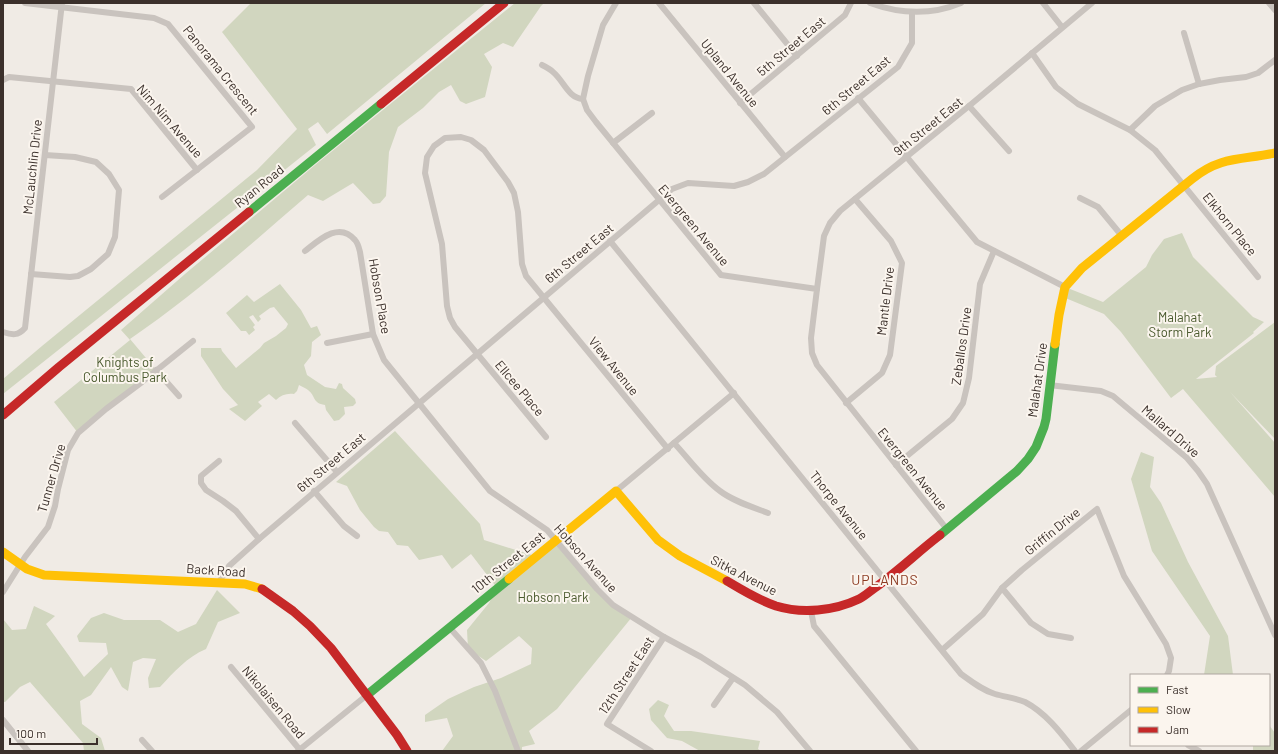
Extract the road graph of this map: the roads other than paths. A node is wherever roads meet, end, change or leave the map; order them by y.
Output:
1 (25, 3) edge
2 (504, 3) edge
3 (616, 3) edge
4 (659, 3) edge
5 (754, 3) edge
6 (851, 3) edge
7 (870, 3) edge
8 (961, 3) edge
9 (1043, 3) edge
10 (1092, 3) edge
11 (1269, 3) edge
12 (61, 5) edge
13 (1275, 10) edge
14 (912, 12) junction
15 (1062, 27) junction
16 (1184, 33) dead end
17 (1032, 53) junction
18 (797, 56) junction
19 (1275, 60) edge
20 (542, 65) dead end
21 (3, 80) edge
22 (53, 81) junction
23 (1199, 84) junction
24 (858, 98) junction
25 (583, 99) junction
26 (740, 103) junction
27 (969, 106) junction
28 (652, 113) dead end
29 (1130, 130) junction
30 (613, 143) junction
31 (1009, 151) dead end
32 (1275, 153) edge
33 (45, 155) junction
34 (785, 157) junction
35 (907, 157) junction
36 (197, 170) junction
37 (1184, 185) junction
38 (162, 197) dead end
39 (1080, 198) dead end
40 (855, 199) junction
41 (658, 200) junction
42 (1122, 236) junction
43 (610, 241) junction
44 (305, 251) dead end
45 (994, 252) junction
46 (31, 274) junction
47 (1258, 277) dead end
48 (1066, 287) junction
49 (817, 289) junction
50 (544, 297) junction
51 (3, 332) edge
52 (373, 334) junction
53 (193, 341) dead end
54 (328, 343) dead end
55 (477, 354) junction
56 (156, 370) junction
57 (1049, 385) junction
58 (31, 390) junction
59 (734, 393) junction
60 (179, 396) dead end
61 (419, 402) junction
62 (846, 403) junction
63 (3, 410) edge
64 (3, 415) edge
65 (295, 423) dead end
66 (546, 437) dead end
67 (674, 444) junction
68 (668, 449) junction
69 (219, 460) dead end
70 (896, 465) junction
71 (337, 472) junction
72 (314, 491) junction
73 (616, 491) junction
74 (768, 513) dead end
75 (946, 528) junction
76 (357, 536) dead end
77 (259, 539) junction
78 (556, 540) junction
79 (3, 552) edge
80 (20, 566) junction
81 (885, 580) junction
82 (219, 582) junction
83 (1002, 588) junction
84 (3, 592) edge
85 (810, 611) junction
86 (1272, 618) edge
87 (449, 627) junction
88 (1275, 635) edge
89 (664, 637) junction
90 (1071, 638) dead end
91 (942, 650) junction
92 (230, 667) dead end
93 (1168, 674) edge
94 (733, 678) junction
95 (367, 695) junction
96 (714, 705) dead end
97 (1130, 711) edge
98 (3, 720) edge
99 (142, 740) dead end
100 (1190, 746) edge
101 (299, 750) edge
102 (28, 751) edge
103 (152, 751) edge
104 (407, 751) edge
105 (518, 751) edge
106 (651, 751) edge
107 (810, 751) edge
108 (916, 751) edge
109 (1075, 751) edge
110 (1081, 751) edge
111 (1199, 751) edge

1 - 12 street
2 - 58 street, Ryan Road
3 - 25 street
4 - 26 street, Upland Avenue
5 - 18 street
6 - 18 street, 5th Street East
7 - 14 street
8 - 14 street
9 - 15 street
10 - 15 street, 9th Street East
11 - 13 street
12 - 22 street, McLauchlin Drive
12 - 36 street, Panorama Crescent
14 - 24 street, 6th Street East
15 - 17 street, 9th Street East
16 - 23 street
17 - 27 street, 9th Street East
17 - 29 street, Elkhorn Place
18 - 26 street, 5th Street East
19 - 23 street
20 - 25 street
21 - 22 street, Nim Nim Avenue
22 - 33 street, McLauchlin Drive
22 - 36 street, Nim Nim Avenue
23 - 29 street
24 - 34 street, 6th Street East
24 - 35 street
25 - 30 street, Evergreen Avenue
26 - 34 street, Upland Avenue
27 - 31 street
27 - 35 street, 9th Street East
28 - 30 street
29 - 37 street, Elkhorn Place
30 - 41 street, Evergreen Avenue
32 - 37 street, Malahat Drive
33 - 46 street, McLauchlin Drive
33 - 46 street
34 - 41 street, 6th Street East
35 - 40 street, 9th Street East
35 - 45 street
36 - 38 street, Panorama Crescent
37 - 42 street, Malahat Drive
37 - 47 street, Elkhorn Place
39 - 42 street
40 - 49 street, 9th Street East
40 - 62 street, Mantle Drive
41 - 43 street, 6th Street East
41 - 49 street, Evergreen Avenue
42 - 48 street, Malahat Drive
43 - 50 street, 6th Street East
43 - 59 street, Thorpe Avenue
44 - 52 street, Hobson Place
45 - 48 street
45 - 70 street, Zeballos Drive
46 - 51 street, McLauchlin Drive
48 - 57 street, Malahat Drive
49 - 62 street, Evergreen Avenue
50 - 55 street, 6th Street East
50 - 55 street, View Avenue
50 - 68 street, View Avenue
52 - 54 street
52 - 61 street, Hobson Place
53 - 56 street, Tunner Drive
55 - 61 street, 6th Street East
55 - 66 street, Ellcee Place
56 - 60 street
56 - 80 street, Tunner Drive
57 - 75 street, Malahat Drive
57 - 86 street, Mallard Drive
58 - 63 street, Ryan Road
58 - 64 street, Ryan Road
59 - 67 street, 10th Street East
59 - 81 street, Thorpe Avenue
61 - 71 street, 6th Street East
61 - 78 street, Hobson Avenue
62 - 70 street, Evergreen Avenue
65 - 71 street
67 - 68 street, 10th Street East
67 - 74 street
68 - 73 street, 10th Street East
69 - 77 street
70 - 75 street, Evergreen Avenue
71 - 72 street, 6th Street East
72 - 76 street
72 - 77 street, 6th Street East
73 - 78 street, 10th Street East
73 - 85 street, Sitka Avenue
75 - 81 street, Malahat Drive
77 - 82 street, 6th Street East
78 - 87 street, 10th Street East
78 - 89 street, Hobson Avenue
79 - 80 street, Back Road
80 - 82 street, Back Road
80 - 84 street, Tunner Drive
81 - 85 street, Malahat Drive
81 - 91 street, Thorpe Avenue
82 - 95 street, Back Road
83 - 90 street
83 - 91 street, Griffin Drive
83 - 93 street, Griffin Drive
85 - 108 street
86 - 88 street, Mallard Drive
87 - 95 street, 10th Street East
87 - 105 street
89 - 94 street, Hobson Avenue
89 - 106 street, 12th Street East
91 - 109 street, Thorpe Avenue
92 - 101 street, Nikolaisen Road
94 - 96 street
94 - 107 street, Hobson Avenue
95 - 101 street, 10th Street East
95 - 104 street, Back Road
97 - 110 street
98 - 102 street
99 - 103 street
100 - 111 street

